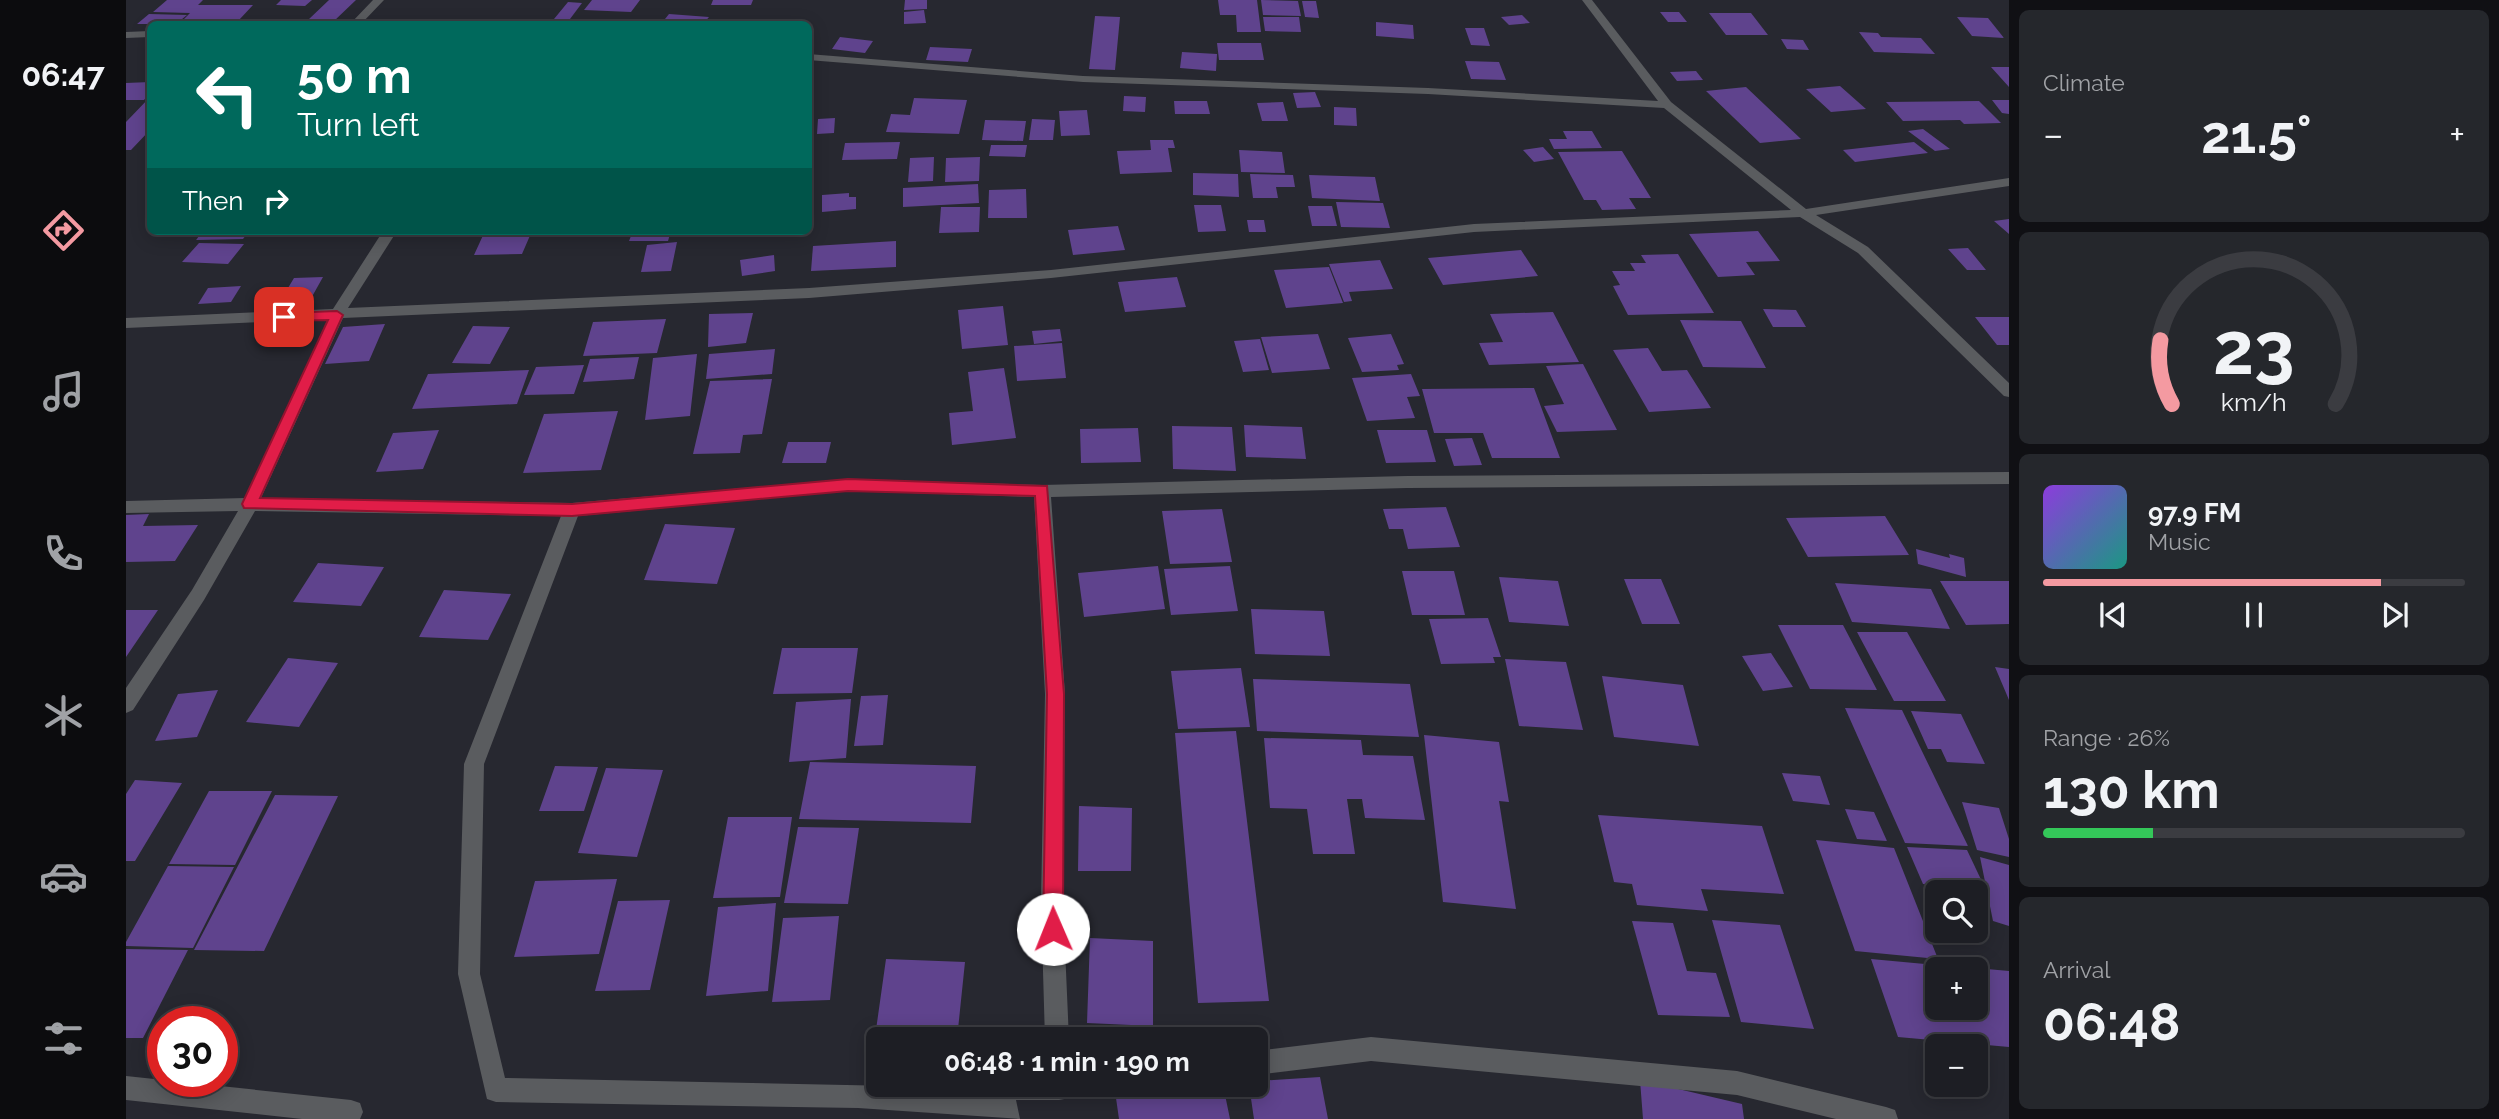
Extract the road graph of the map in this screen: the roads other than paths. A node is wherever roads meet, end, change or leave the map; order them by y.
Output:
1 (379, 0) edge
2 (1587, 0) edge
3 (358, 21) edge
4 (147, 34) edge
5 (126, 35) edge
6 (812, 57) edge
7 (1667, 105) junction
8 (2009, 182) edge
9 (1803, 213) junction
10 (387, 235) edge
11 (337, 315) junction
12 (126, 323) edge
13 (2009, 393) edge
14 (2009, 478) edge
15 (1042, 491) junction
16 (250, 504) junction
17 (126, 507) edge
18 (572, 510) junction
19 (126, 704) edge
20 (1057, 1027) edge
21 (1268, 1062) edge
22 (866, 1087) edge
23 (126, 1088) edge
24 (496, 1090) junction
25 (348, 1119) edge
26 (1008, 1119) edge
27 (1886, 1119) edge

1 - 3 street
2 - 7 street
4 - 5 street
6 - 7 street
7 - 9 street
8 - 9 street
9 - 11 street
9 - 13 street
10 - 11 street
11 - 12 street
11 - 16 street
14 - 15 street
15 - 18 street
15 - 20 street
16 - 17 street
16 - 18 street
16 - 19 street
18 - 24 street
21 - 27 street
22 - 24 street
23 - 25 street
24 - 26 street

